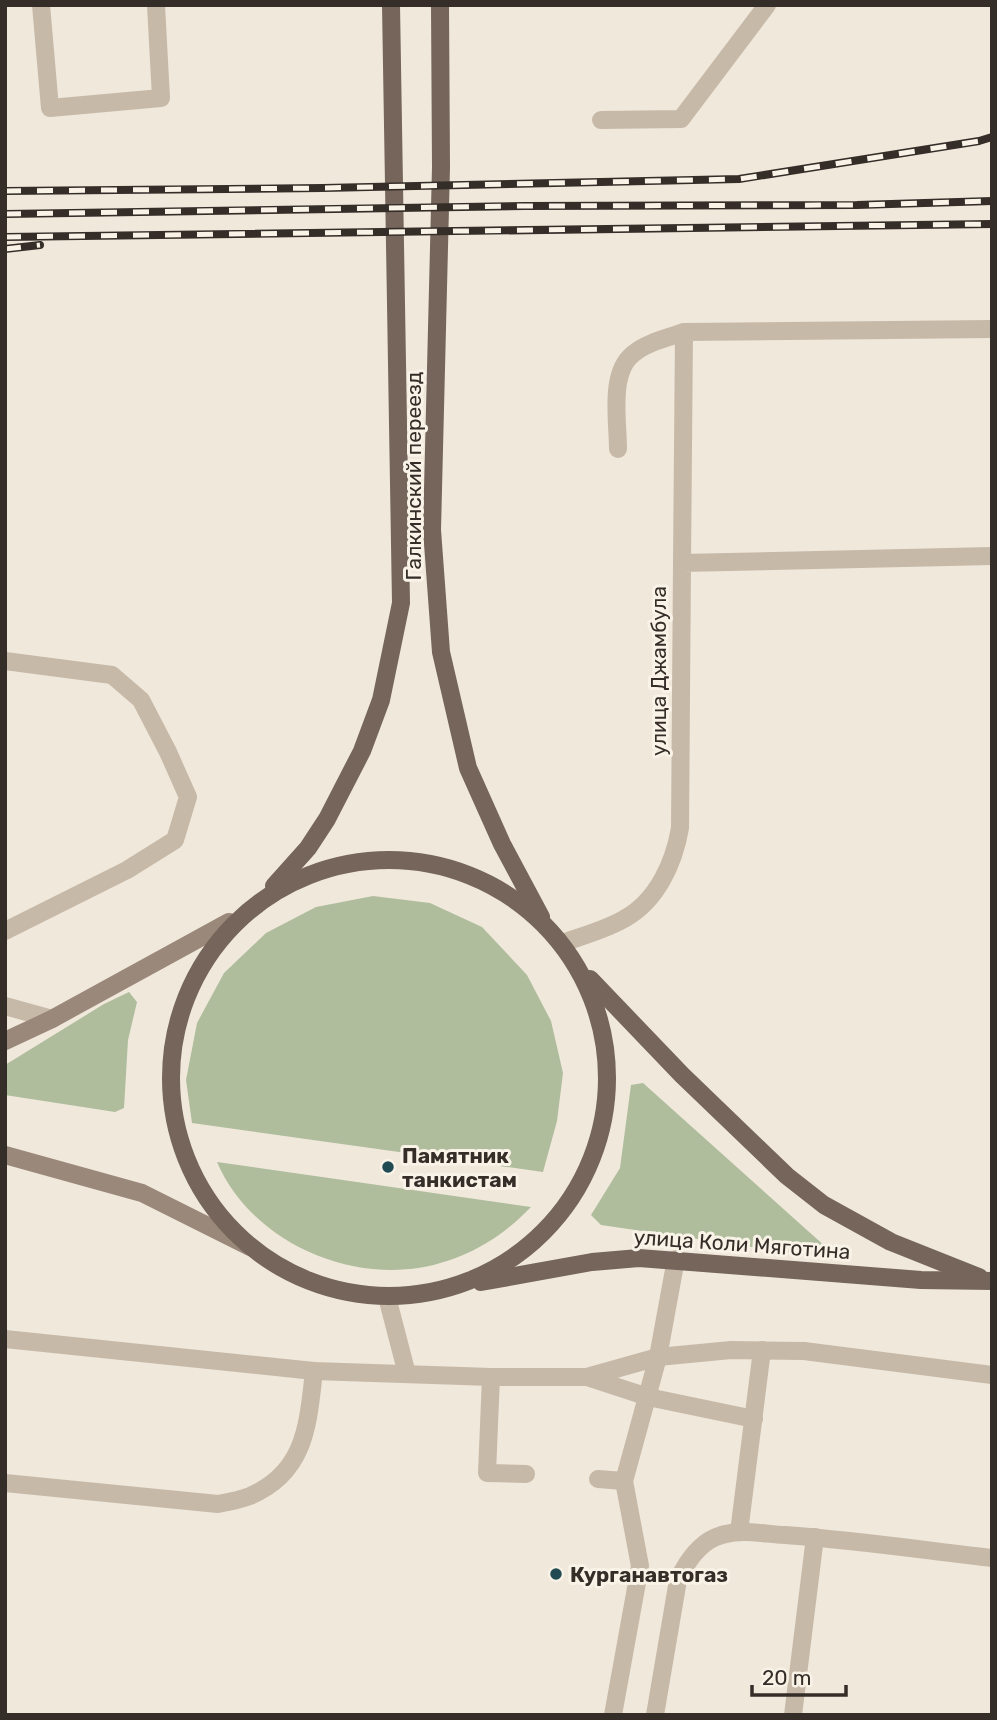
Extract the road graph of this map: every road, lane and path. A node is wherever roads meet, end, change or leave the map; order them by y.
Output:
1 (41, 5) edge
2 (156, 5) edge
3 (391, 5) edge
4 (440, 5) edge
5 (767, 5) edge
6 (601, 120) dead end
7 (992, 329) edge
8 (684, 332) junction
9 (618, 449) dead end
10 (992, 555) edge
11 (682, 563) junction
12 (5, 661) edge
13 (263, 899) junction
14 (229, 922) junction
15 (546, 926) junction
16 (5, 931) edge
17 (562, 943) junction
18 (578, 968) junction
19 (5, 1006) edge
20 (52, 1019) junction
21 (5, 1041) edge
22 (5, 1155) edge
23 (250, 1247) junction
24 (676, 1259) junction
25 (990, 1281) edge
26 (453, 1287) junction
27 (387, 1297) junction
28 (5, 1339) edge
29 (762, 1350) junction
30 (658, 1357) junction
31 (314, 1371) junction
32 (407, 1374) junction
33 (992, 1375) edge
34 (491, 1377) junction
35 (587, 1377) junction
36 (648, 1397) junction
37 (754, 1419) junction
38 (526, 1474) dead end
39 (598, 1479) dead end
40 (624, 1482) junction
41 (5, 1483) edge
42 (739, 1532) junction
43 (815, 1538) junction
44 (992, 1558) edge
45 (613, 1715) edge
46 (655, 1715) edge
47 (793, 1715) edge

1 - 2 street
3 - 13 main road
4 - 15 main road, Галкинский переезд
5 - 6 street
7 - 8 street
8 - 9 street
8 - 11 street
10 - 11 street, улица Джамбула
11 - 17 street, улица Джамбула
12 - 16 street
13 - 14 main road
13 - 15 main road
14 - 20 main road
14 - 23 main road
15 - 17 main road
17 - 18 main road
18 - 25 main road, улица Коли Мяготина
18 - 26 main road
19 - 20 street
20 - 21 main road
22 - 23 main road
23 - 27 main road
24 - 25 main road, улица Коли Мяготина
24 - 26 main road, улица Коли Мяготина
24 - 30 street
26 - 27 main road
27 - 32 street
28 - 31 street
29 - 30 street
29 - 33 street
29 - 37 street
30 - 35 street
30 - 36 street
31 - 32 street
31 - 41 street
32 - 34 street
34 - 35 street
34 - 38 street
35 - 36 street
36 - 37 street
36 - 40 street
37 - 42 street
39 - 40 street
40 - 45 street
42 - 43 street
42 - 46 street
43 - 44 street
43 - 47 street

